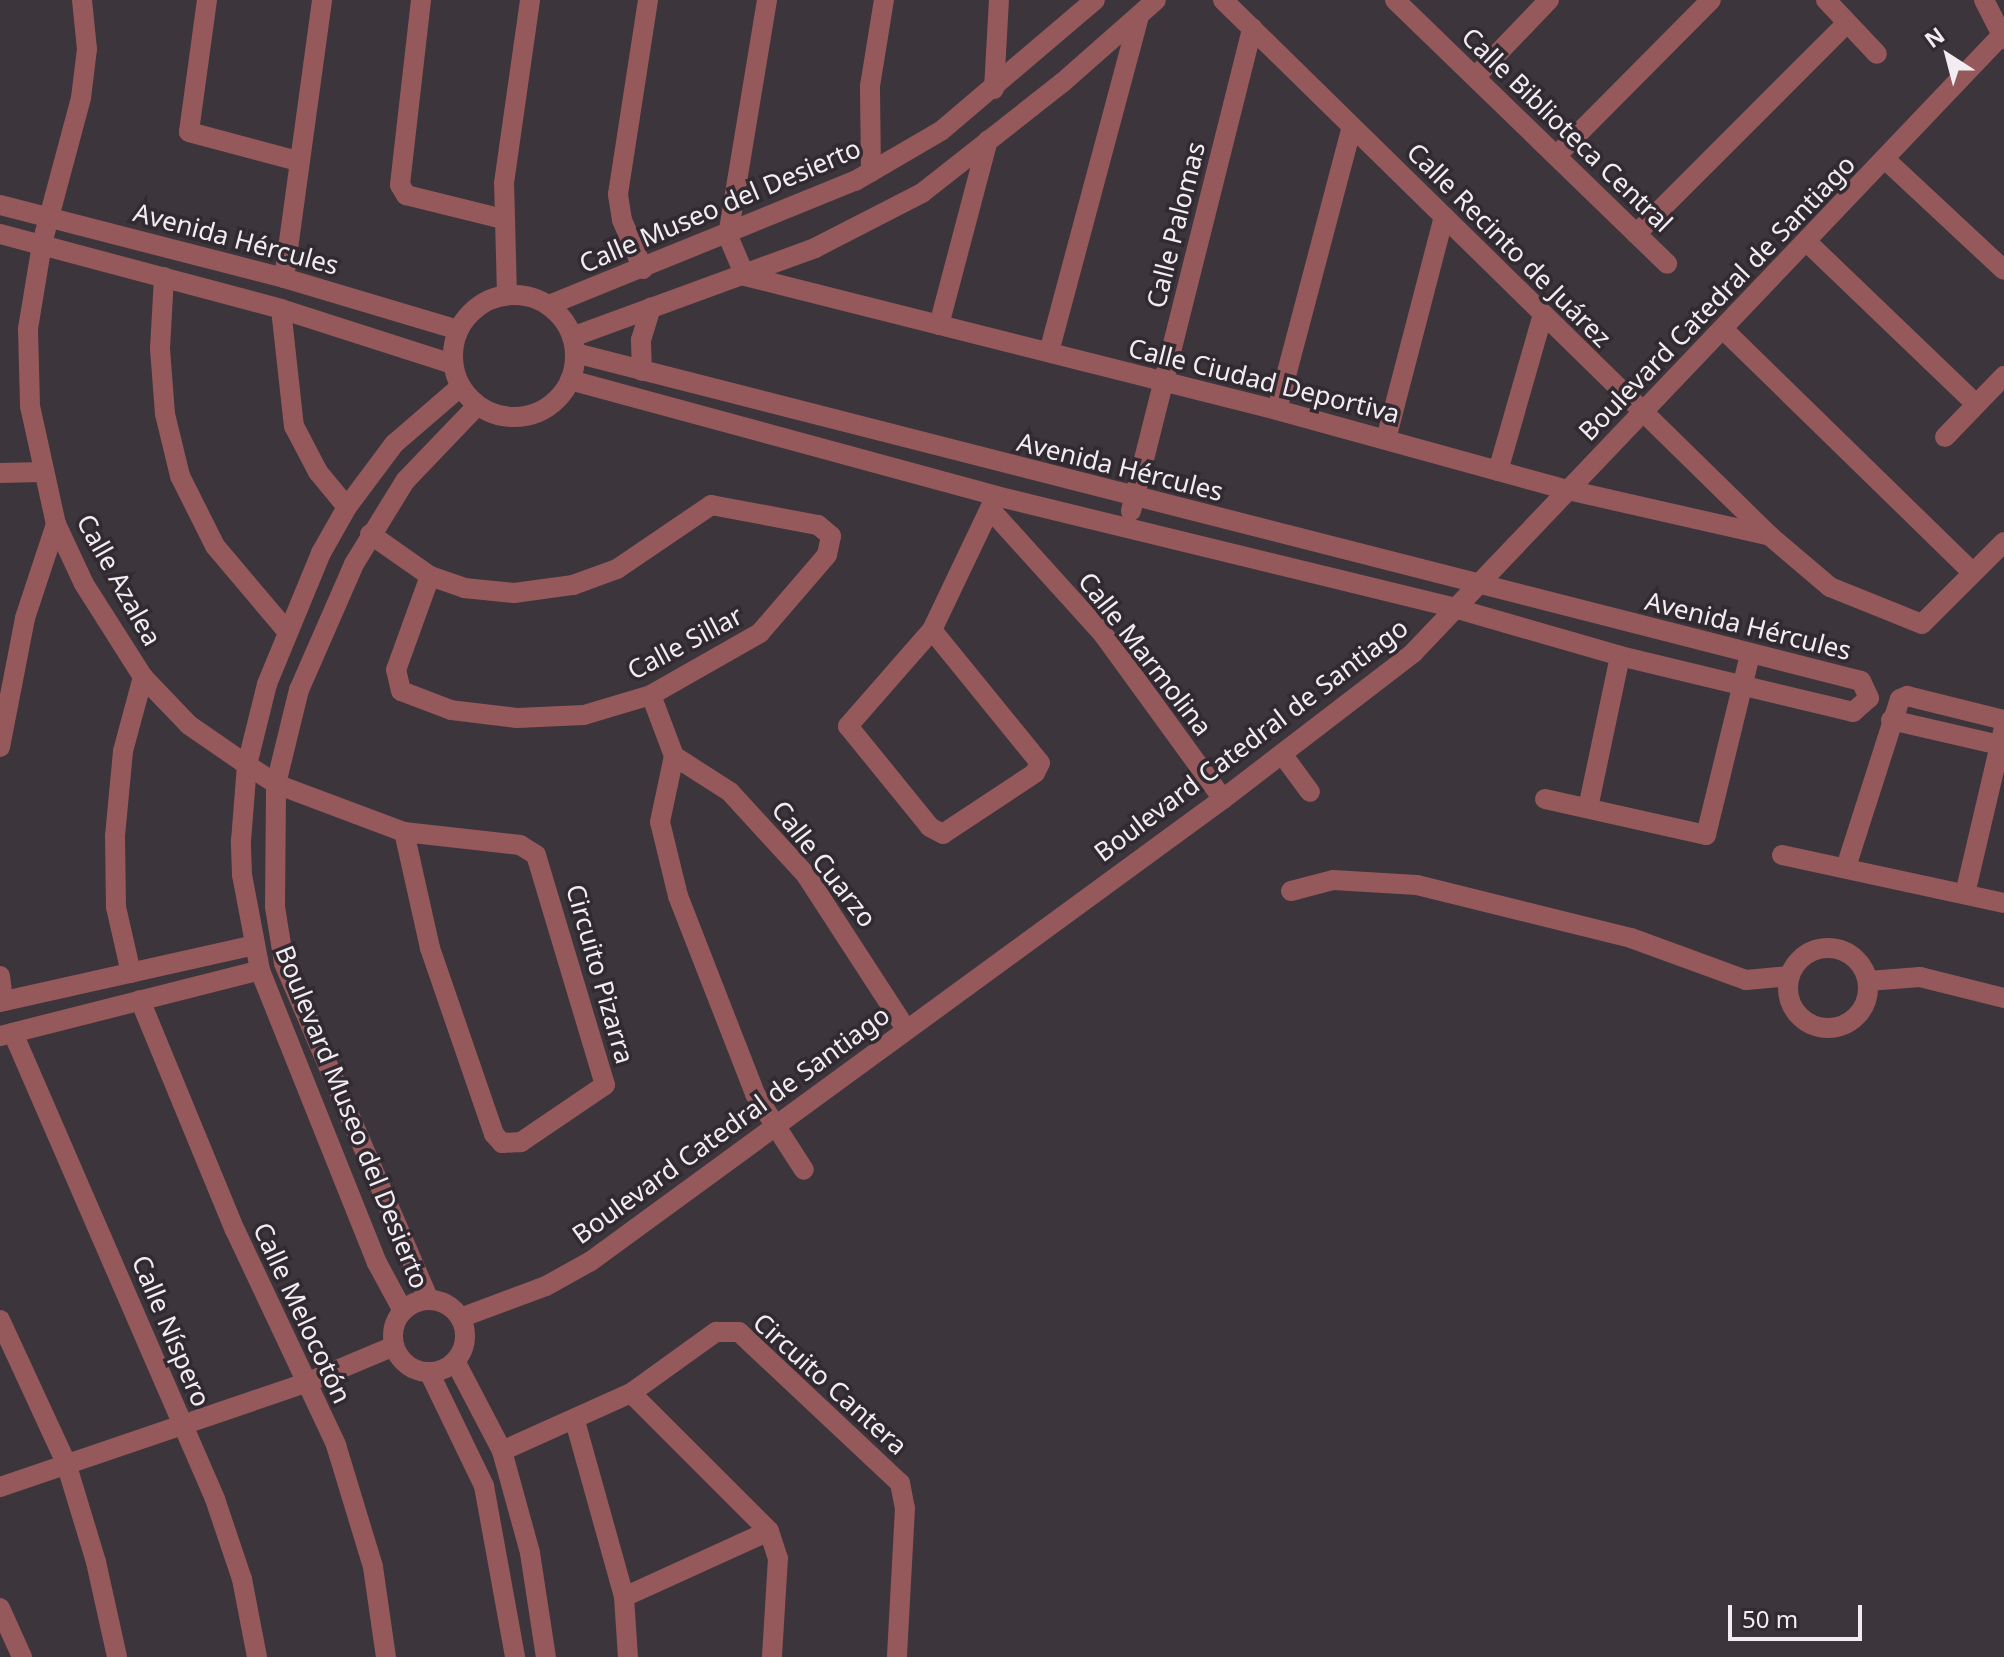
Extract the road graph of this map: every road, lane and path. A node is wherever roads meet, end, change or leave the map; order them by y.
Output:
1 (82, 0) edge
2 (207, 0) edge
3 (322, 0) edge
4 (421, 0) edge
5 (530, 0) edge
6 (648, 0) edge
7 (767, 0) edge
8 (884, 0) edge
9 (999, 0) edge
10 (1095, 0) edge
11 (1156, 0) edge
12 (1223, 0) edge
13 (1395, 0) edge
14 (1549, 0) edge
15 (1711, 0) edge
16 (1826, 0) edge
17 (1984, 0) edge
18 (1139, 17) junction
19 (1847, 23) junction
20 (1252, 28) junction
21 (2002, 38) edge
22 (1877, 54) dead end
23 (1477, 75) junction
24 (994, 89) junction
25 (1352, 127) junction
26 (988, 140) junction
27 (1558, 154) junction
28 (1886, 160) junction
29 (298, 161) junction
30 (871, 172) junction
31 (0, 205) edge
32 (50, 216) junction
33 (1444, 216) junction
34 (503, 219) junction
35 (0, 234) edge
36 (1636, 234) junction
37 (728, 236) junction
38 (1807, 242) junction
39 (42, 244) junction
40 (1667, 264) dead end
41 (643, 269) junction
42 (2004, 270) edge
43 (745, 276) junction
44 (164, 277) junction
45 (284, 278) junction
46 (507, 295) junction
47 (549, 305) junction
48 (651, 308) junction
49 (281, 309) junction
50 (1543, 314) junction
51 (939, 325) junction
52 (1723, 329) junction
53 (458, 330) junction
54 (574, 345) junction
55 (1049, 352) junction
56 (452, 364) junction
57 (642, 371) junction
58 (2004, 376) edge
59 (570, 380) junction
60 (1164, 383) junction
61 (460, 387) junction
62 (1976, 404) junction
63 (477, 406) junction
64 (1277, 410) junction
65 (1643, 413) junction
66 (1945, 437) dead end
67 (1386, 439) junction
68 (1498, 471) junction
69 (41, 472) junction
70 (0, 473) edge
71 (1568, 490) junction
72 (1134, 498) junction
73 (993, 503) junction
74 (347, 507) junction
75 (56, 524) junction
76 (1128, 527) junction
77 (370, 534) junction
78 (1770, 536) junction
79 (2004, 542) edge
80 (1973, 573) junction
81 (430, 576) junction
82 (1477, 585) junction
83 (1454, 608) junction
84 (286, 630) junction
85 (932, 630) junction
86 (1750, 654) junction
87 (1620, 656) junction
88 (143, 677) junction
89 (1742, 685) junction
90 (651, 695) junction
91 (1891, 720) junction
92 (2004, 720) edge
93 (2002, 739) edge
94 (0, 747) edge
95 (1282, 754) junction
96 (674, 756) junction
97 (247, 765) junction
98 (276, 784) junction
99 (1310, 792) dead end
100 (1223, 799) junction
101 (1545, 799) dead end
102 (1588, 808) junction
103 (404, 832) junction
104 (1782, 855) dead end
105 (1846, 867) junction
106 (1291, 891) dead end
107 (1965, 894) junction
108 (2004, 903) edge
109 (254, 945) junction
110 (260, 970) junction
111 (131, 973) junction
112 (0, 976) edge
113 (1790, 976) junction
114 (1868, 981) junction
115 (2004, 998) edge
116 (140, 1000) junction
117 (2, 1002) edge
118 (906, 1029) junction
119 (7, 1034) edge
120 (773, 1127) junction
121 (804, 1170) dead end
122 (429, 1300) junction
123 (403, 1311) junction
124 (460, 1318) junction
125 (0, 1320) edge
126 (394, 1346) junction
127 (455, 1361) junction
128 (429, 1372) junction
129 (306, 1383) junction
130 (631, 1393) junction
131 (575, 1421) junction
132 (183, 1424) junction
133 (502, 1451) junction
134 (66, 1463) junction
135 (0, 1487) edge
136 (769, 1531) junction
137 (624, 1597) junction
138 (0, 1608) edge
139 (22, 1657) edge
140 (117, 1657) edge
141 (257, 1657) edge
142 (386, 1657) edge
143 (515, 1657) edge
144 (546, 1657) edge
145 (628, 1657) edge
146 (772, 1657) edge
147 (897, 1657) edge

1 - 32 street, Calle Azalea
2 - 29 street
3 - 29 street
4 - 34 street
5 - 34 street
6 - 41 street
7 - 37 street
8 - 30 street
9 - 24 street
10 - 24 street, Calle Museo del Desierto
11 - 18 street
12 - 20 street, Calle Recinto de Juárez
13 - 23 street, Calle Biblioteca Central
14 - 23 street
15 - 27 street
16 - 19 street
17 - 21 street
18 - 26 street
18 - 55 street
19 - 22 street
19 - 36 street
20 - 25 street, Calle Recinto de Juárez
20 - 60 street, Calle Palomas
21 - 28 street, Boulevard Catedral de Santiago
23 - 27 street, Calle Biblioteca Central
24 - 30 street, Calle Museo del Desierto
25 - 33 street, Calle Recinto de Juárez
25 - 64 street
26 - 43 street
26 - 51 street
27 - 36 street, Calle Biblioteca Central
28 - 38 street, Boulevard Catedral de Santiago
28 - 42 street
29 - 45 street
30 - 37 street, Calle Museo del Desierto
31 - 32 street, Avenida Hércules
32 - 39 street, Calle Azalea
32 - 45 street, Avenida Hércules
33 - 50 street, Calle Recinto de Juárez
33 - 67 street
34 - 46 street
35 - 39 street
36 - 40 street, Calle Biblioteca Central
37 - 41 street, Calle Museo del Desierto
37 - 43 street
38 - 52 street, Boulevard Catedral de Santiago
38 - 62 street
39 - 44 street
39 - 69 street, Calle Azalea
41 - 47 street, Calle Museo del Desierto
43 - 48 street
43 - 51 street, Calle Ciudad Deportiva
44 - 49 street
44 - 84 street
45 - 53 street, Avenida Hércules
46 - 47 street
46 - 53 street
47 - 54 street
48 - 54 street
48 - 57 street
49 - 56 street
49 - 74 street
50 - 65 street, Calle Recinto de Juárez
50 - 68 street
51 - 55 street, Calle Ciudad Deportiva
52 - 65 street, Boulevard Catedral de Santiago
52 - 80 street
53 - 56 street
54 - 57 street, Avenida Hércules
54 - 59 street
55 - 60 street, Calle Ciudad Deportiva
56 - 61 street
57 - 72 street, Avenida Hércules
58 - 62 street
59 - 63 street
59 - 73 street, Avenida Hércules
60 - 64 street, Calle Ciudad Deportiva
60 - 72 street, Calle Palomas
61 - 63 street
61 - 74 street, Boulevard Museo del Desierto
62 - 66 street
63 - 77 street, Boulevard Museo del Desierto
64 - 67 street, Calle Ciudad Deportiva
65 - 71 street, Boulevard Catedral de Santiago
65 - 78 street, Calle Recinto de Juárez
67 - 68 street, Calle Ciudad Deportiva
68 - 71 street, Calle Ciudad Deportiva
69 - 70 street
69 - 75 street, Calle Azalea
71 - 78 street, Calle Ciudad Deportiva
71 - 82 street, Boulevard Catedral de Santiago
72 - 76 street, Calle Palomas
72 - 82 street, Avenida Hércules
73 - 76 street, Avenida Hércules
73 - 85 street
73 - 100 street, Calle Marmolina
74 - 84 street, Boulevard Museo del Desierto
75 - 88 street, Calle Azalea
75 - 94 street
76 - 83 street, Avenida Hércules
77 - 81 street, Calle Sillar
77 - 98 street, Boulevard Museo del Desierto
78 - 80 street, Calle Recinto de Juárez
79 - 80 street
81 - 90 street, Calle Sillar
81 - 90 street, Calle Sillar
82 - 83 street, Boulevard Catedral de Santiago
82 - 86 street, Avenida Hércules
83 - 87 street, Avenida Hércules
83 - 95 street, Boulevard Catedral de Santiago
84 - 97 street, Boulevard Museo del Desierto
85 - 85 street
86 - 89 street
86 - 89 street, Avenida Hércules
87 - 89 street, Avenida Hércules
87 - 102 street
88 - 97 street, Calle Azalea
88 - 111 street
89 - 102 street
90 - 96 street
91 - 92 street
91 - 93 street
91 - 105 street
93 - 107 street
95 - 99 street
95 - 100 street, Boulevard Catedral de Santiago
96 - 118 street, Calle Cuarzo
96 - 120 street
97 - 98 street, Calle Azalea
97 - 109 street, Boulevard Museo del Desierto
98 - 103 street, Circuito Pizarra
98 - 122 street, Boulevard Museo del Desierto
100 - 118 street, Boulevard Catedral de Santiago
101 - 102 street
103 - 103 street, Circuito Pizarra
104 - 105 street
105 - 107 street
106 - 113 street
107 - 108 street
109 - 110 street, Boulevard Museo del Desierto
109 - 111 street
110 - 116 street
110 - 123 street, Boulevard Museo del Desierto
111 - 117 street
112 - 117 street
113 - 114 street
113 - 114 street
114 - 115 street
116 - 119 street
116 - 129 street, Calle Melocotón
118 - 120 street, Boulevard Catedral de Santiago
119 - 132 street, Calle Níspero
120 - 121 street
120 - 124 street, Boulevard Catedral de Santiago
122 - 123 street
122 - 124 street
123 - 126 street
124 - 127 street
125 - 134 street
126 - 128 street
126 - 129 street
127 - 128 street
127 - 133 street
128 - 143 street
129 - 132 street
129 - 142 street, Calle Melocotón
130 - 131 street, Circuito Cantera
130 - 136 street
130 - 147 street, Circuito Cantera
131 - 133 street, Circuito Cantera
131 - 137 street
132 - 134 street
132 - 141 street, Calle Níspero
133 - 144 street
134 - 135 street
134 - 140 street
136 - 137 street
136 - 146 street
137 - 145 street
138 - 139 street

